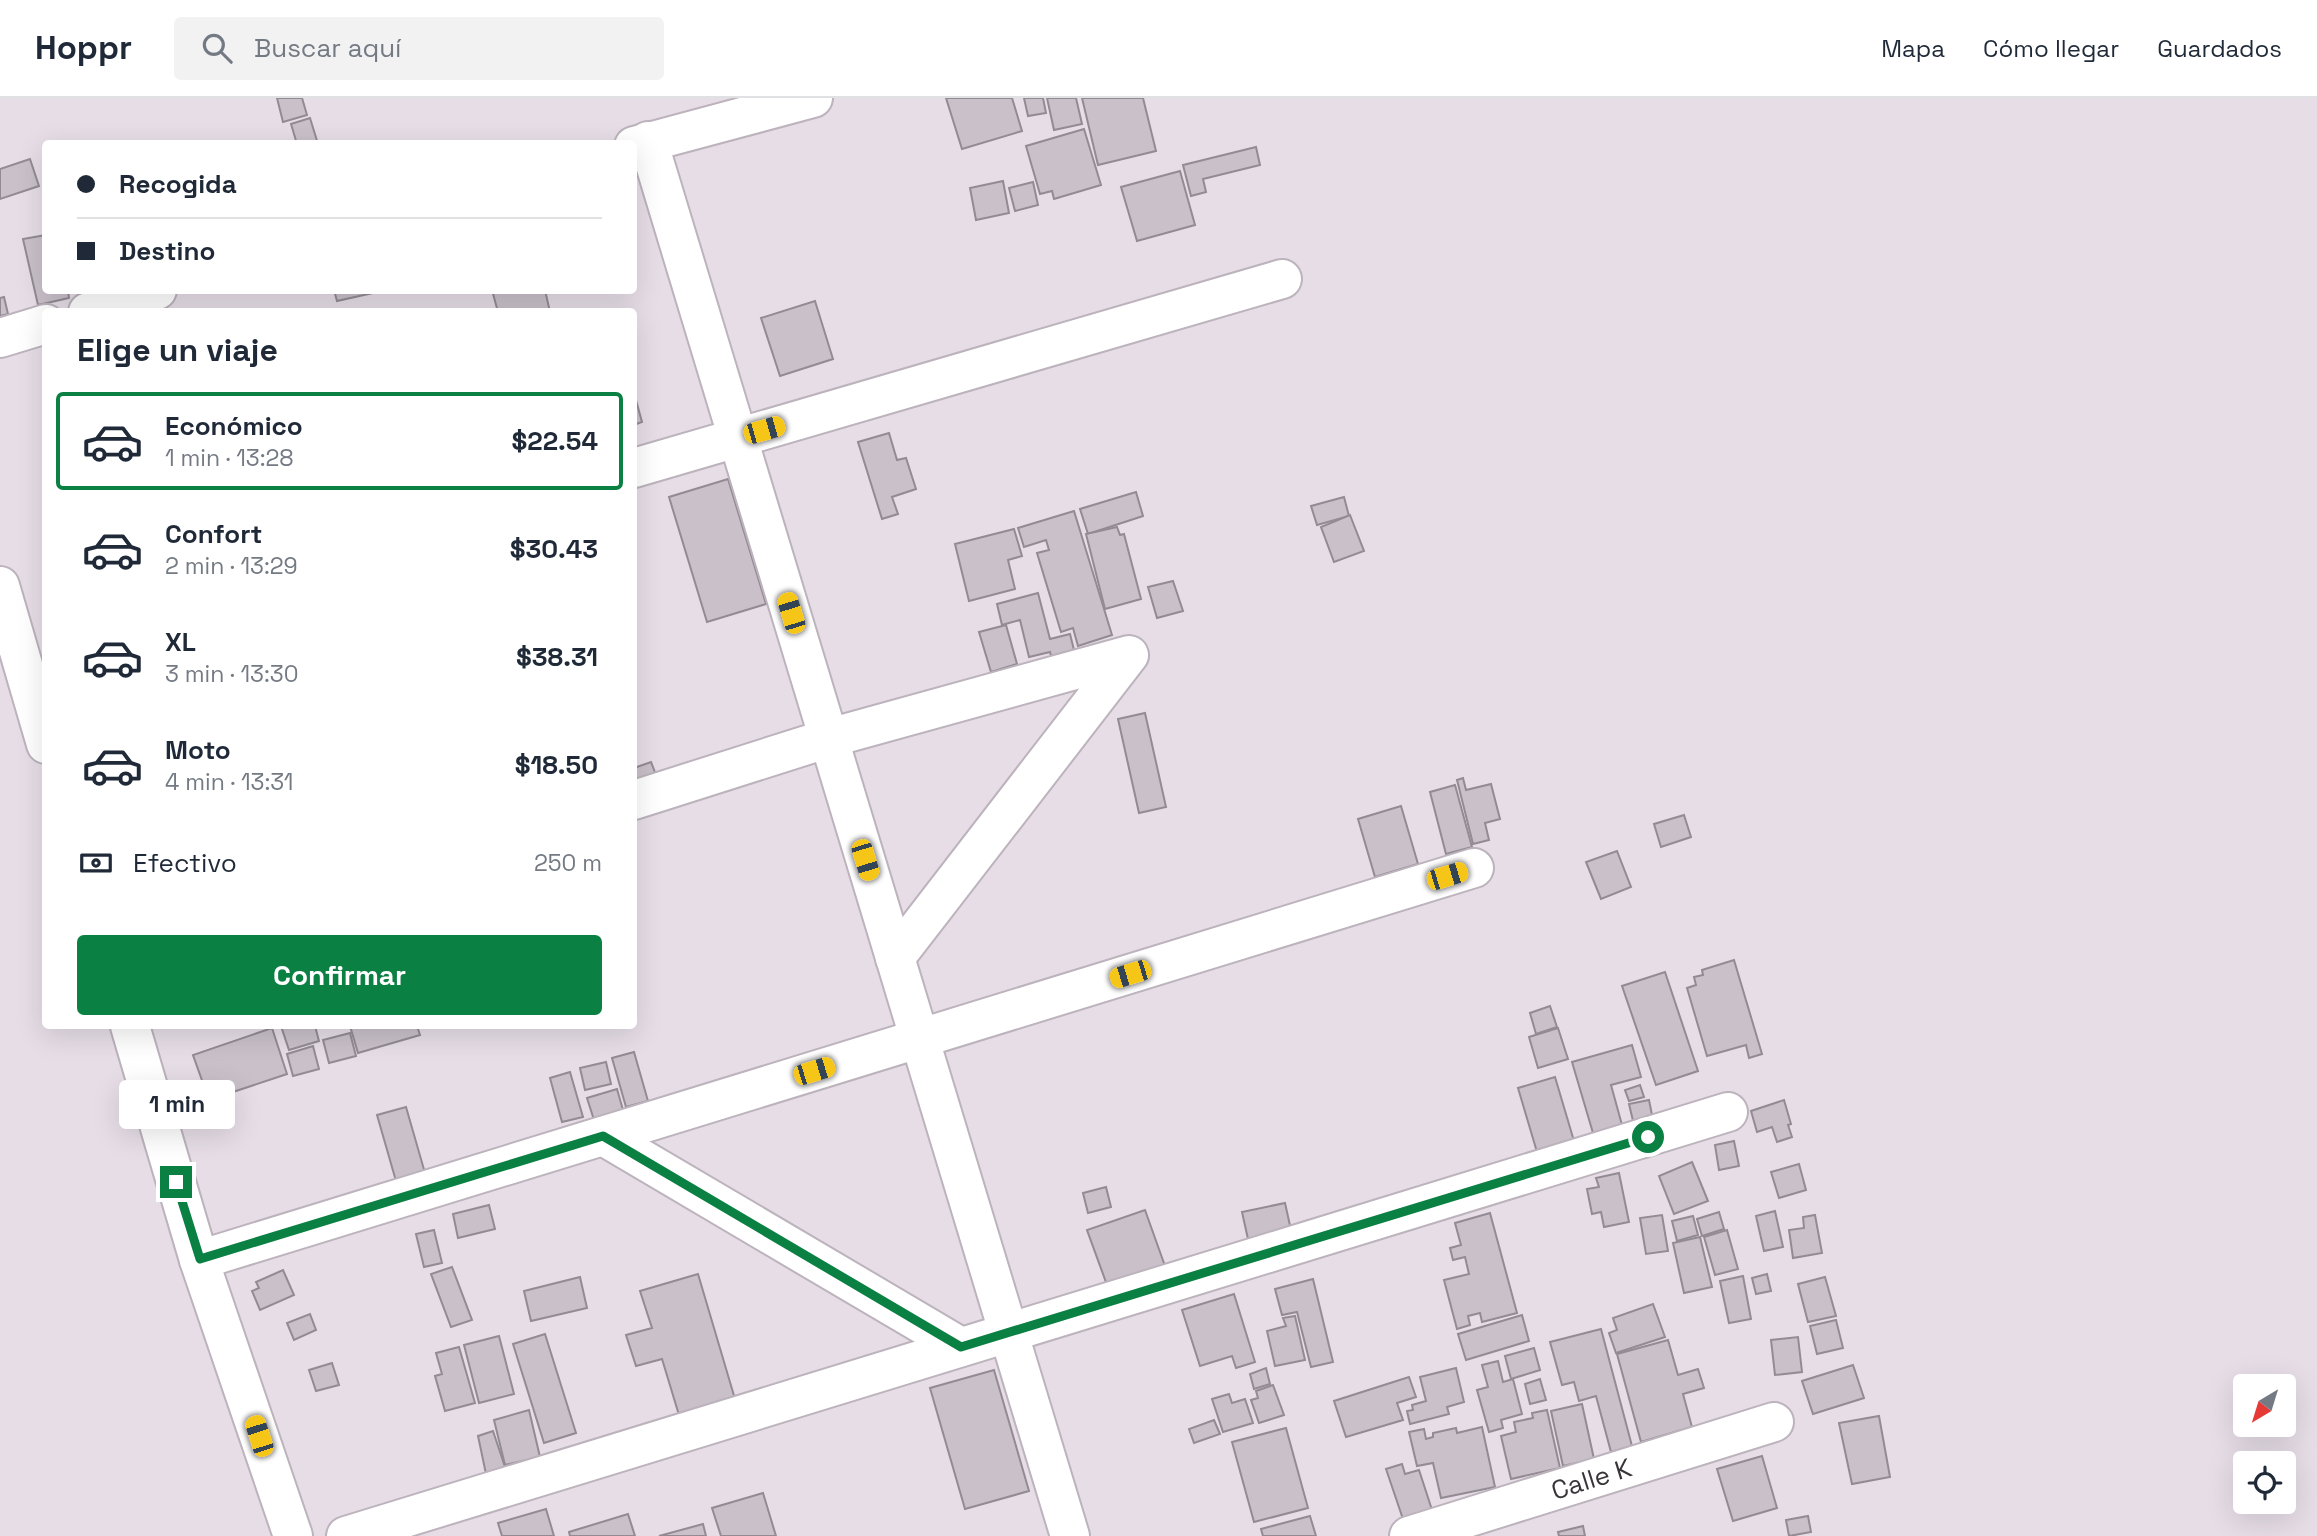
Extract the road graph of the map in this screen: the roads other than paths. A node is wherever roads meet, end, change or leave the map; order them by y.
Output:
1 (813, 98) edge
2 (641, 144) edge
3 (1282, 279) dead end
4 (145, 294) edge
5 (101, 308) edge
6 (42, 325) edge
7 (0, 338) edge
8 (738, 438) junction
9 (637, 467) edge
10 (0, 586) edge
11 (31, 644) edge
12 (42, 717) edge
13 (829, 738) junction
14 (637, 799) edge
15 (1474, 868) dead end
16 (895, 958) junction
17 (131, 1029) edge
18 (919, 1038) junction
19 (1728, 1112) dead end
20 (603, 1136) junction
21 (200, 1259) junction
22 (1008, 1332) junction
23 (961, 1347) junction
24 (1774, 1422) dead end
25 (293, 1536) edge
26 (346, 1536) edge
27 (1070, 1536) edge
28 (1409, 1536) edge

1 - 2 street
2 - 8 street
3 - 8 street
4 - 5 street
6 - 7 street
8 - 9 street
8 - 13 street
10 - 11 street
11 - 12 street
13 - 14 street
13 - 16 street
13 - 16 street
15 - 18 street
16 - 18 street
17 - 21 street
18 - 20 street
18 - 22 street
19 - 22 street
20 - 21 street
20 - 23 street
21 - 25 street
22 - 23 street
22 - 27 street
23 - 26 street
24 - 28 street, Calle K

